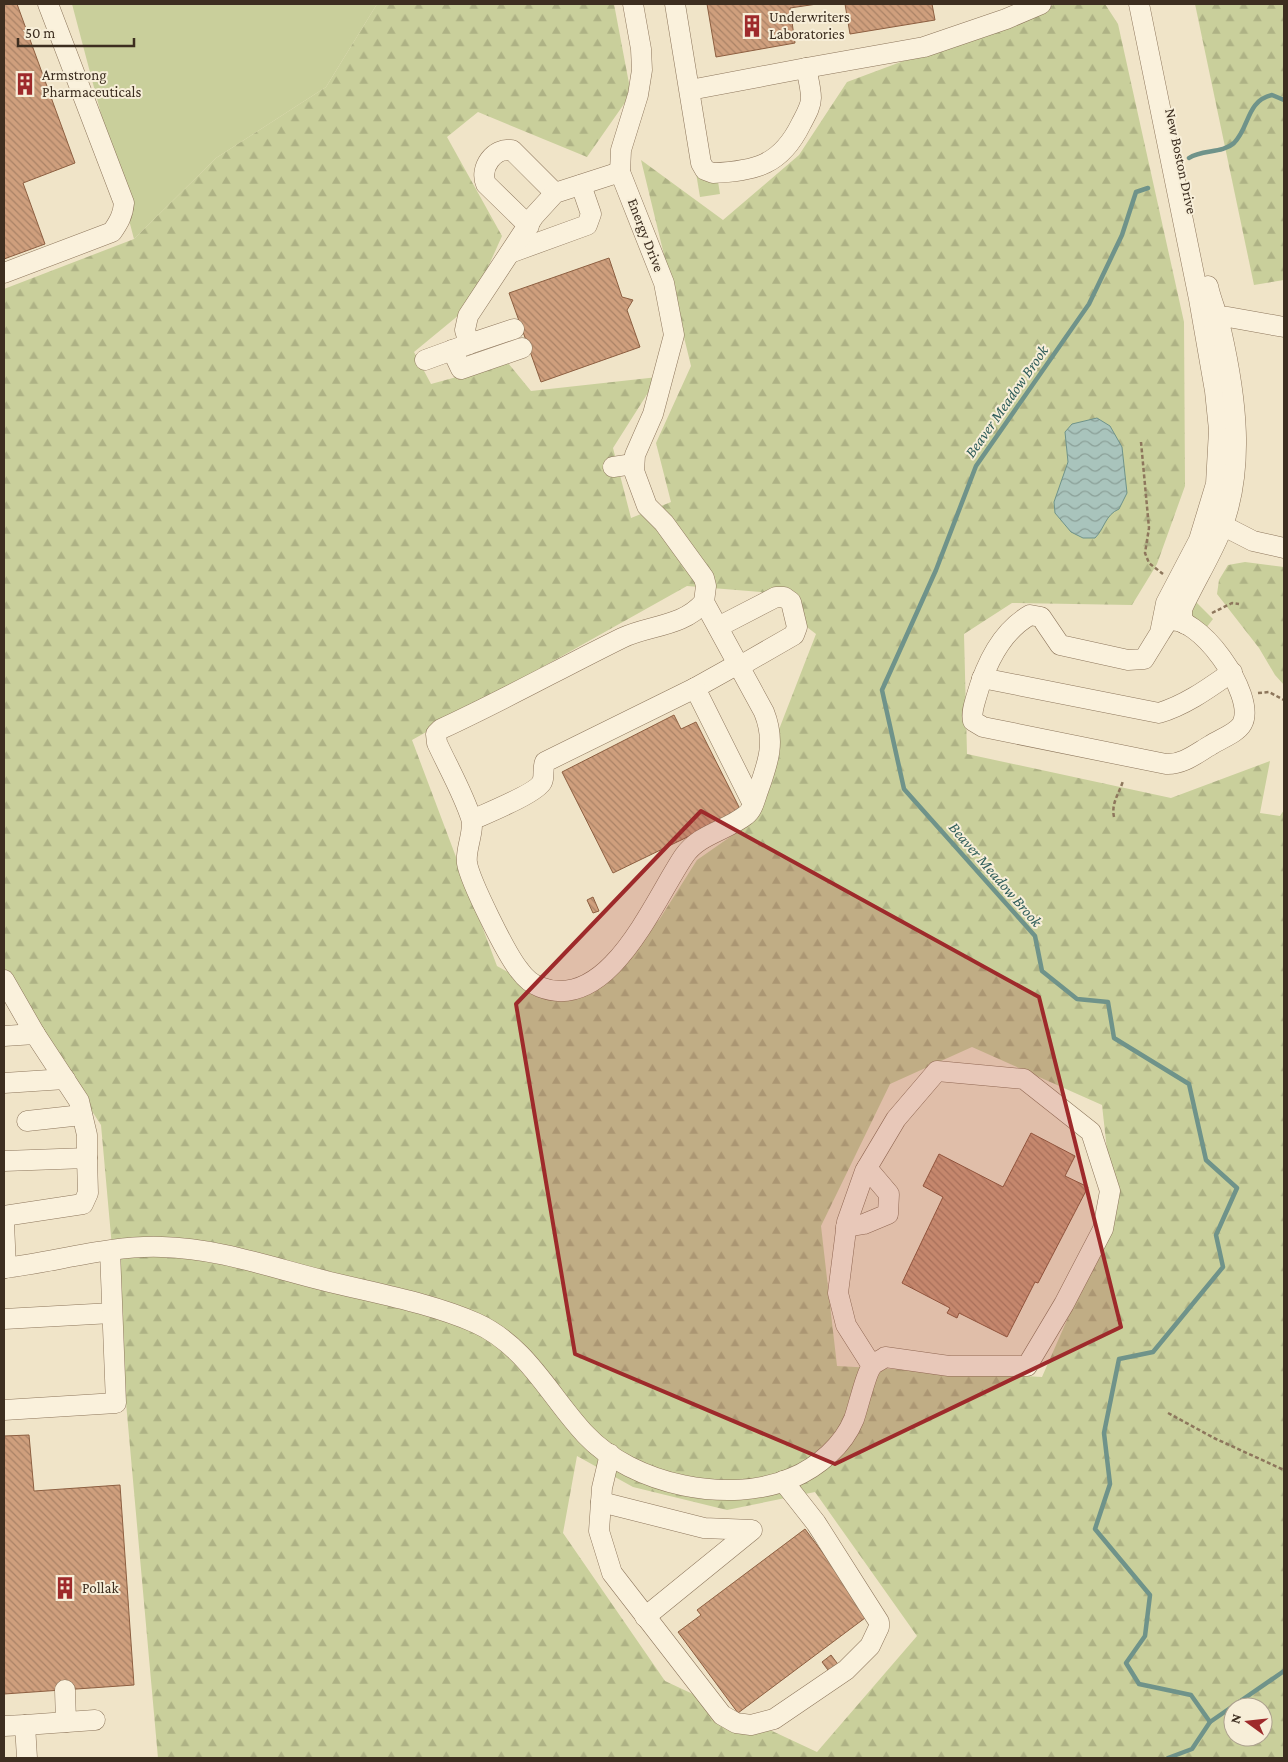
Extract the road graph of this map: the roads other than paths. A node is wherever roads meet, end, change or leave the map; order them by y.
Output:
1 (48, 4) edge
2 (633, 4) edge
3 (675, 4) edge
4 (1041, 4) edge
5 (1139, 4) edge
6 (1149, 4) edge
7 (806, 68) junction
8 (690, 90) junction
9 (620, 172) junction
10 (581, 185) junction
11 (555, 193) junction
12 (529, 226) junction
13 (510, 253) junction
14 (4, 273) edge
15 (1206, 311) junction
16 (1284, 327) edge
17 (514, 328) dead end
18 (461, 347) junction
19 (522, 348) dead end
20 (424, 360) dead end
21 (633, 464) junction
22 (613, 467) dead end
23 (1215, 522) junction
24 (1284, 548) edge
25 (704, 602) junction
26 (1185, 624) junction
27 (718, 626) junction
28 (1160, 633) junction
29 (739, 665) junction
30 (1232, 672) junction
31 (982, 678) junction
32 (694, 688) junction
33 (753, 804) junction
34 (472, 820) junction
35 (4, 980) edge
36 (35, 1034) junction
37 (4, 1036) edge
38 (65, 1079) junction
39 (4, 1083) edge
40 (82, 1115) junction
41 (27, 1121) dead end
42 (87, 1158) junction
43 (4, 1161) edge
44 (867, 1168) junction
45 (4, 1216) edge
46 (4, 1223) edge
47 (846, 1227) junction
48 (110, 1251) junction
49 (5, 1268) edge
50 (112, 1313) junction
51 (4, 1319) edge
52 (872, 1366) junction
53 (4, 1410) edge
54 (610, 1454) junction
55 (783, 1481) junction
56 (601, 1502) junction
57 (645, 1616) junction
58 (65, 1690) dead end
59 (95, 1720) dead end
60 (66, 1722) junction
61 (25, 1725) junction
62 (4, 1726) edge
63 (27, 1758) edge

1 - 14 street
2 - 9 street, Energy Drive
3 - 8 street
4 - 7 street
5 - 15 street, New Boston Drive
6 - 15 street, New Boston Drive
7 - 8 street
7 - 8 street
9 - 10 street
9 - 21 street, Energy Drive
10 - 11 street
10 - 13 street
11 - 12 street
11 - 12 street
12 - 13 street
13 - 18 street
15 - 16 street
15 - 23 street
17 - 18 street
18 - 19 street
18 - 20 street
21 - 22 street
21 - 25 street
23 - 24 street
23 - 26 street
23 - 28 street
25 - 27 street
25 - 34 street
26 - 28 street
26 - 30 street
27 - 29 street
27 - 29 street
28 - 31 street
29 - 32 street
29 - 33 street
30 - 31 street
30 - 31 street
32 - 33 street
32 - 34 street
33 - 34 street
35 - 36 street
36 - 37 street
36 - 38 street
38 - 39 street
38 - 40 street
40 - 41 street
40 - 42 street
42 - 43 street
42 - 45 street
44 - 47 street
44 - 47 street
44 - 52 street
46 - 49 street
47 - 52 street
48 - 49 street
48 - 50 street
48 - 54 street
50 - 51 street
50 - 53 street
52 - 55 street
54 - 55 street
54 - 56 street
55 - 57 street
56 - 57 street
56 - 57 street
58 - 60 street
59 - 60 street
60 - 61 street
61 - 62 street
61 - 63 street

